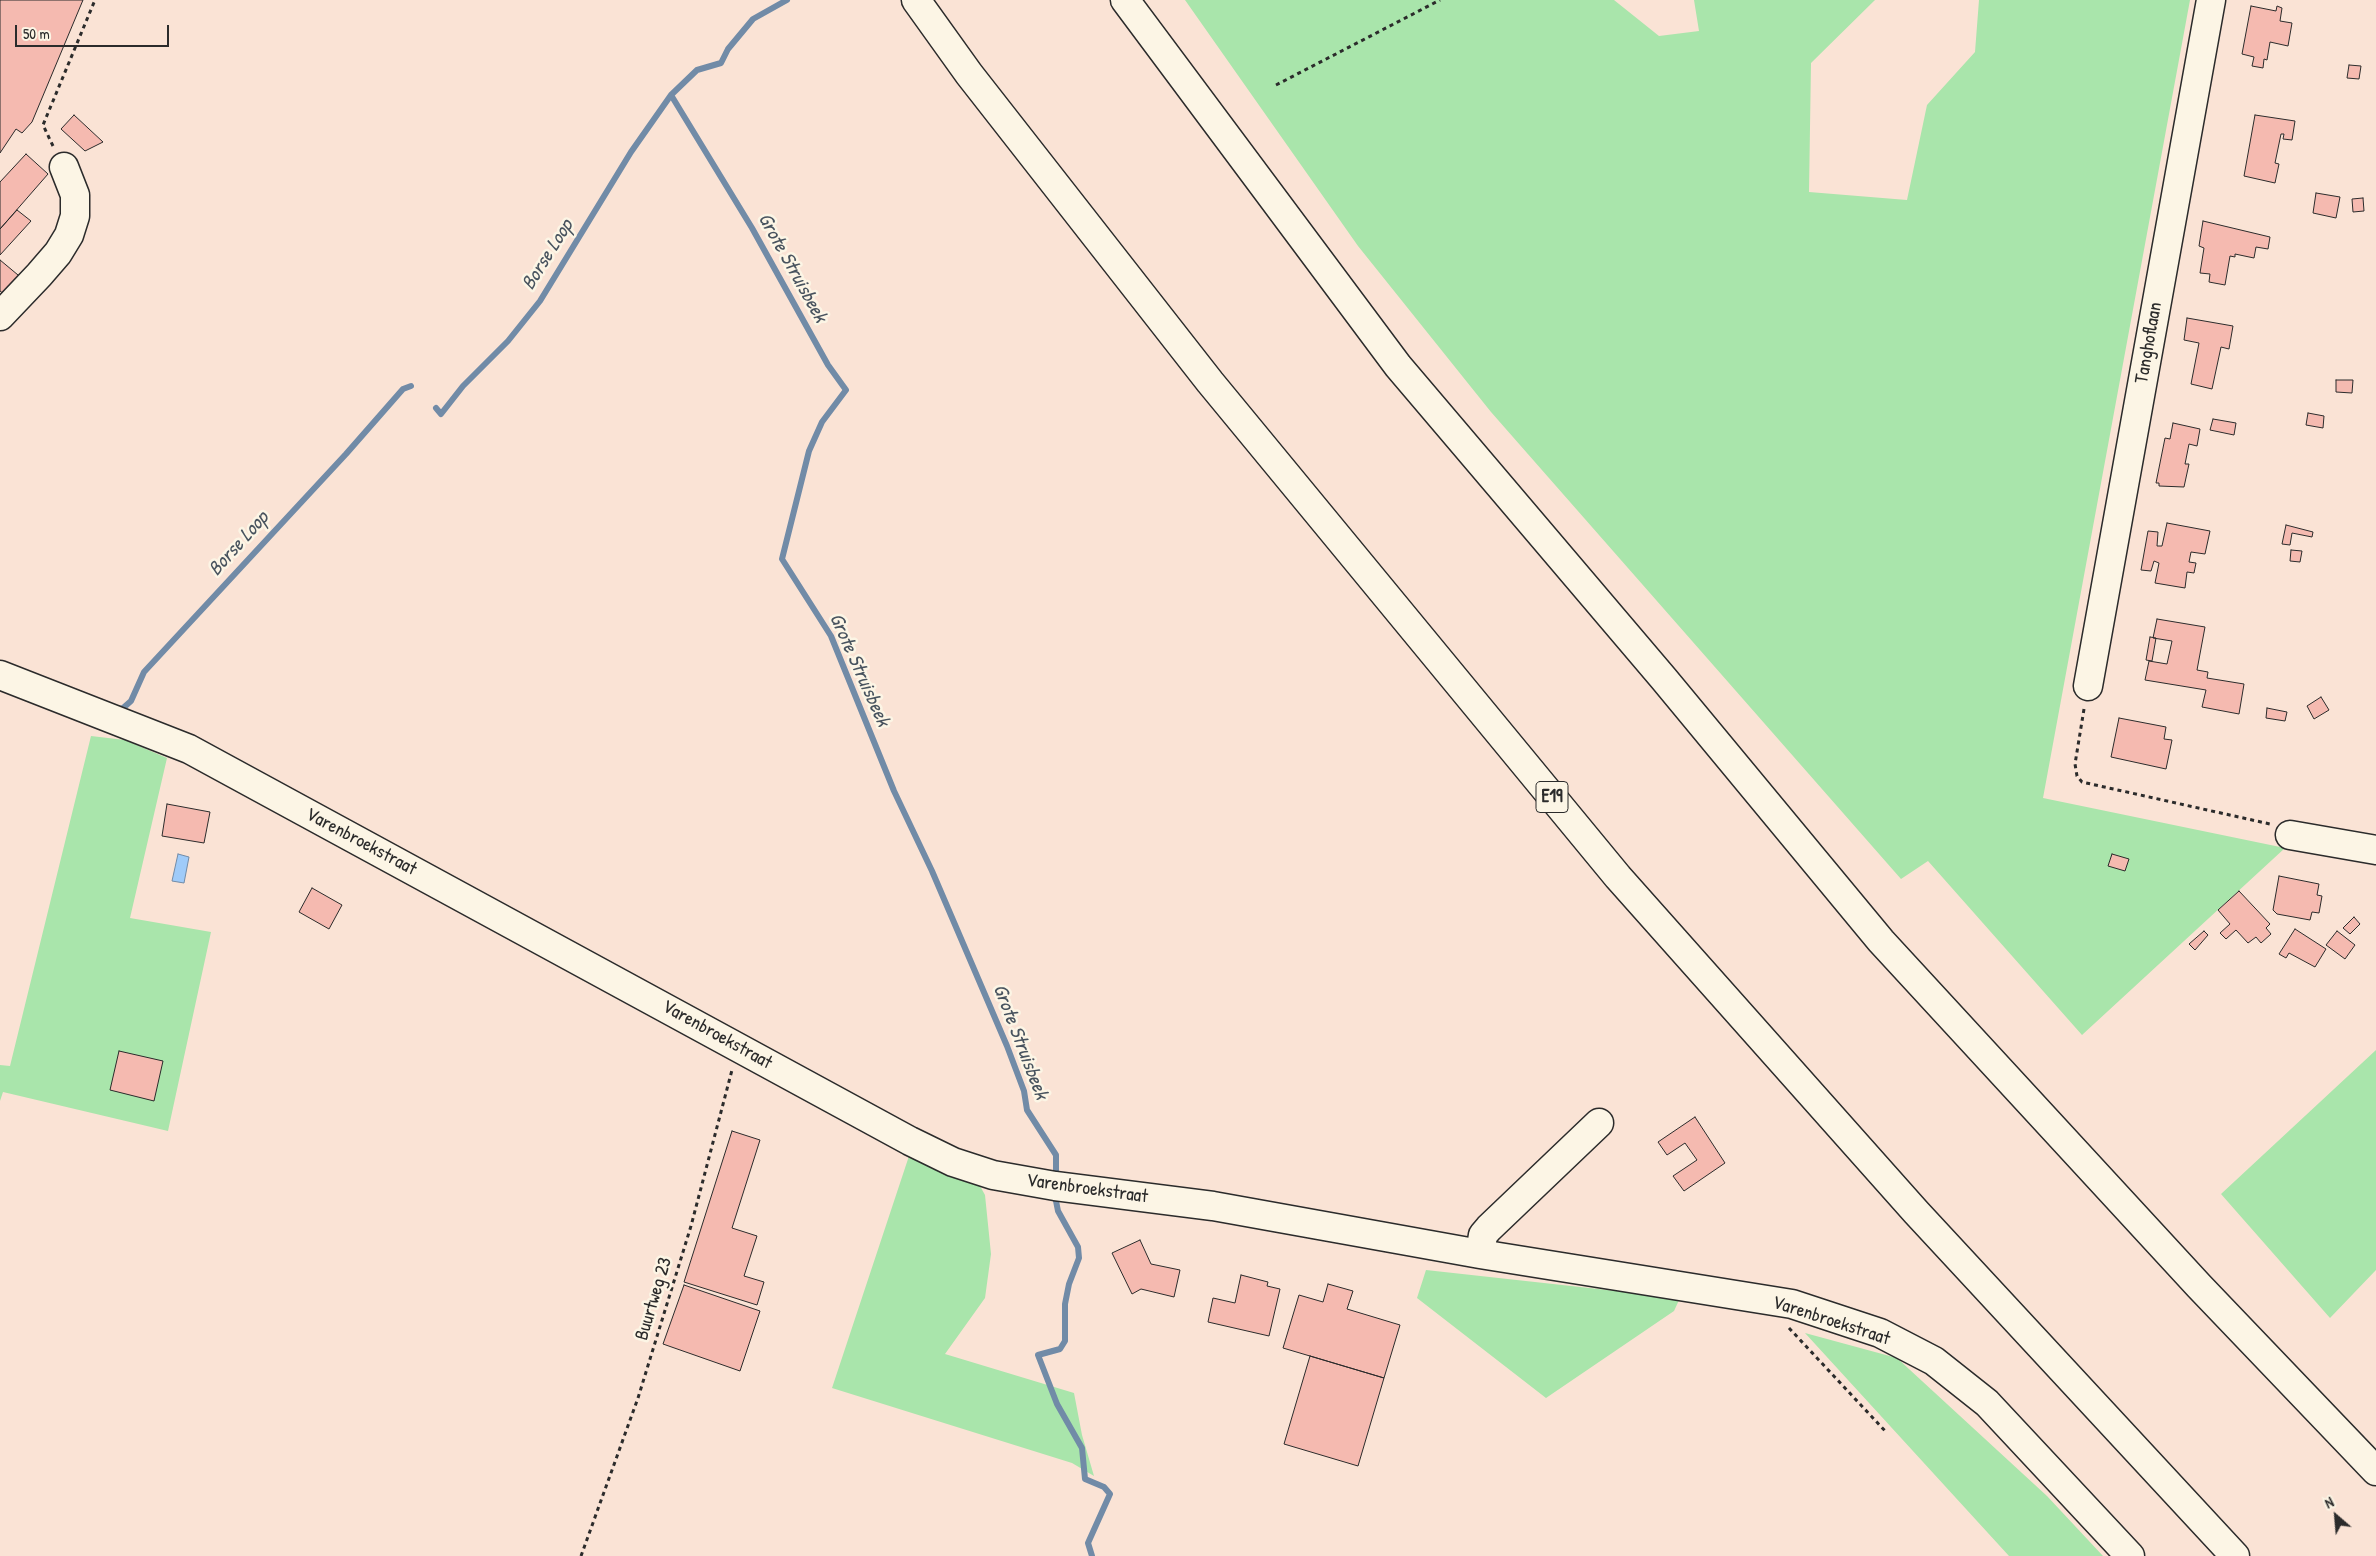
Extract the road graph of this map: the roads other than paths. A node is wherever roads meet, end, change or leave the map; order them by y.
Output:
1 (916, 0) edge
2 (1125, 0) edge
3 (2211, 0) edge
4 (64, 167) road end
5 (0, 316) edge
6 (0, 675) edge
7 (2088, 686) road end
8 (2290, 835) road end
9 (2376, 850) edge
10 (1598, 1123) dead end
11 (1480, 1254) junction
12 (2376, 1471) edge
13 (2130, 1556) edge
14 (2235, 1556) edge

1 - 14 main road, E19
2 - 12 main road
3 - 7 main road, Tanghoflaan
4 - 5 main road
6 - 11 main road, Varenbroekstraat
8 - 9 main road
10 - 11 main road
11 - 13 main road, Varenbroekstraat

